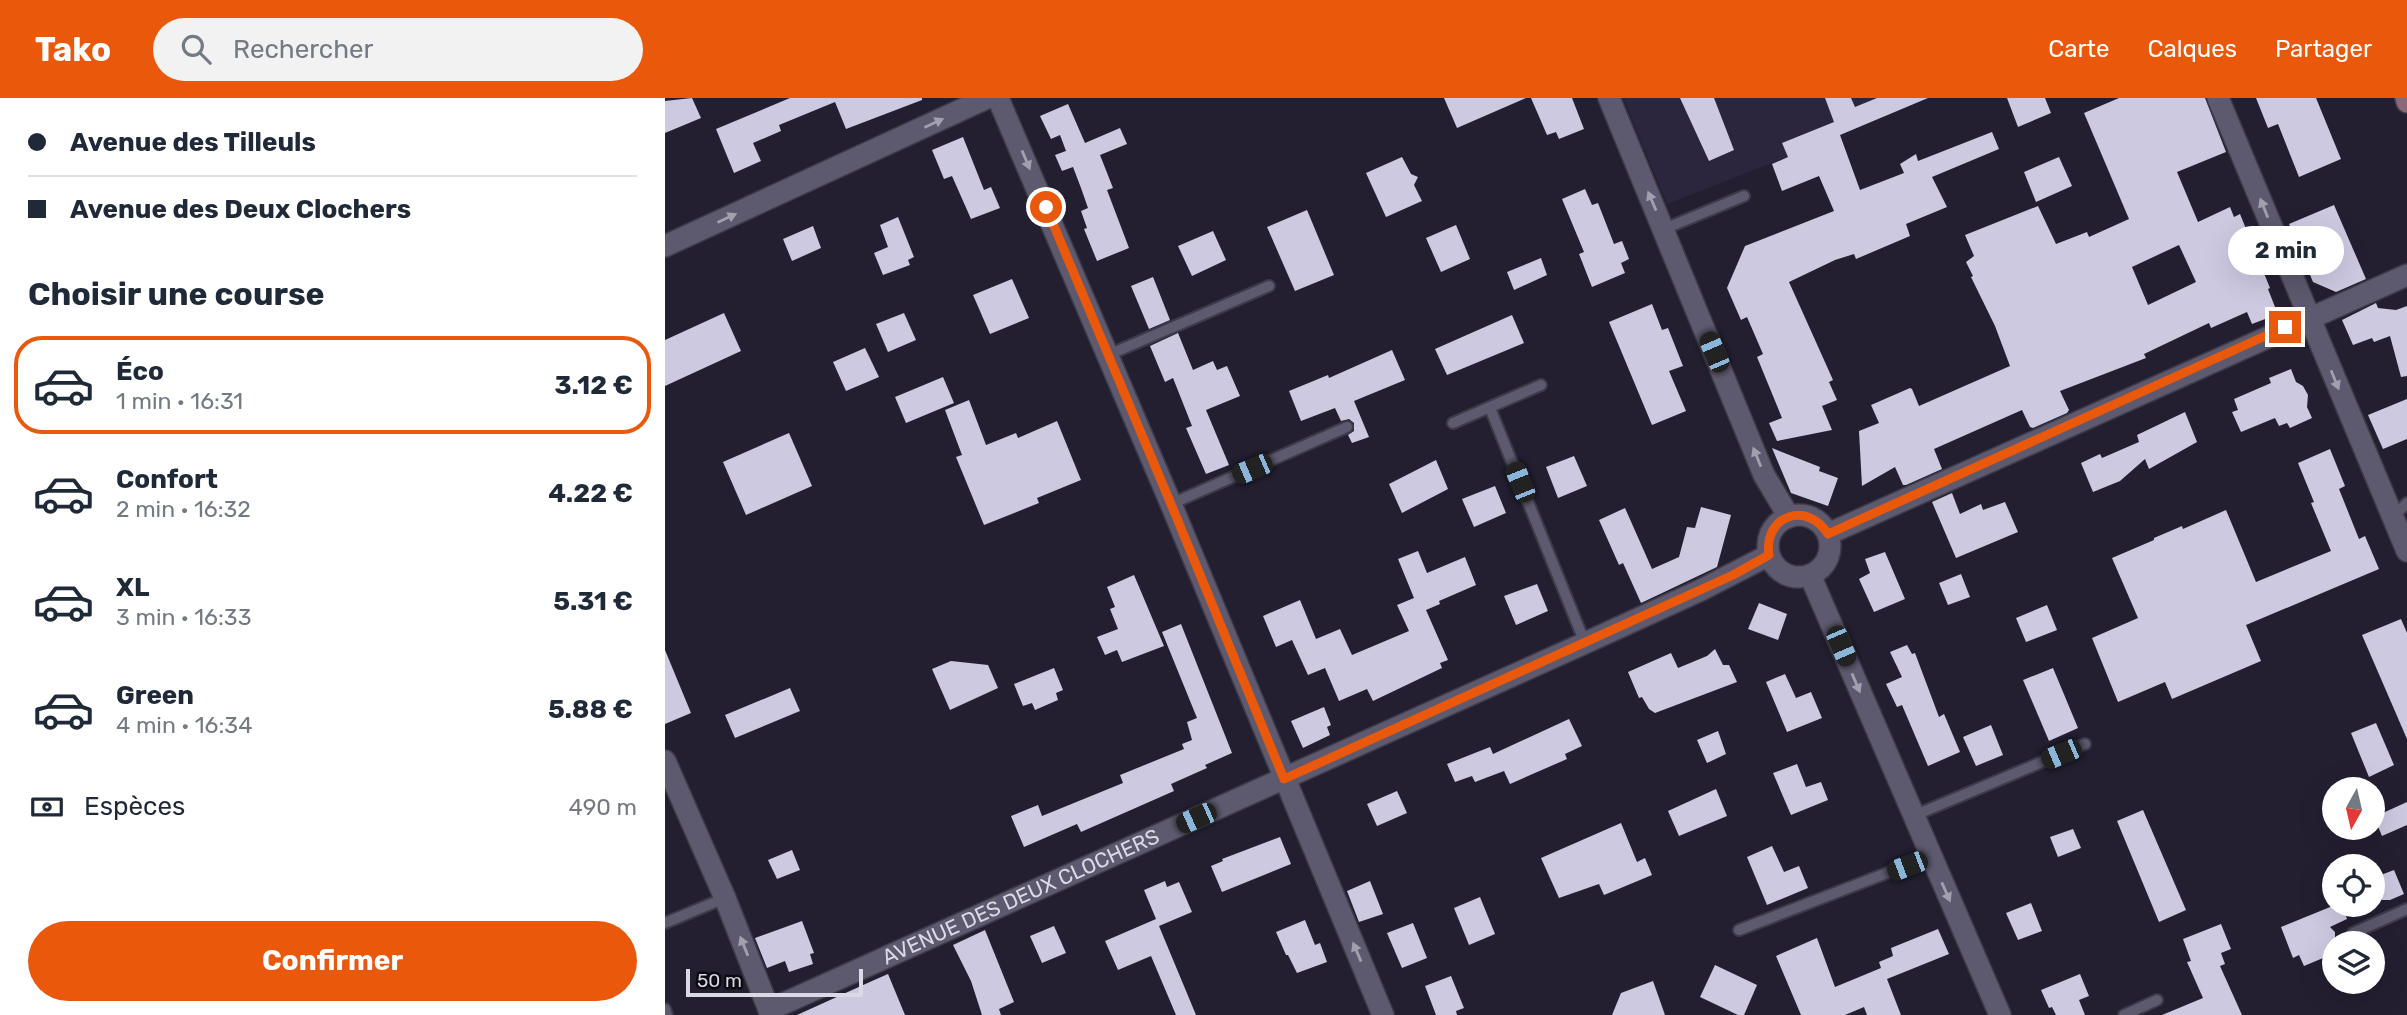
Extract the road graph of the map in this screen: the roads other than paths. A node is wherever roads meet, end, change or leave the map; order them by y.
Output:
1 (987, 98) edge
2 (998, 98) edge
3 (1609, 98) edge
4 (2218, 98) edge
5 (1744, 196) dead end
6 (1664, 229) junction
7 (665, 246) edge
8 (2407, 275) edge
9 (1269, 286) dead end
10 (2309, 317) junction
11 (1108, 355) junction
12 (1541, 385) dead end
13 (1490, 408) junction
14 (1453, 422) dead end
15 (1347, 427) dead end
16 (1171, 504) junction
17 (2399, 510) edge
18 (1789, 517) junction
19 (1828, 534) junction
20 (2407, 551) edge
21 (1769, 555) junction
22 (1810, 575) junction
23 (1585, 643) junction
24 (2085, 744) dead end
25 (665, 761) edge
26 (1284, 779) junction
27 (1913, 816) junction
28 (1931, 856) junction
29 (725, 898) junction
30 (2407, 909) edge
31 (665, 923) edge
32 (1739, 930) dead end
33 (2358, 931) edge
34 (2157, 1000) dead end
35 (665, 1009) edge
36 (770, 1012) edge
37 (667, 1015) edge
38 (1383, 1015) edge
39 (2000, 1015) edge
40 (2124, 1015) edge

7 -> 1 street
2 -> 11 street
6 -> 3 street
10 -> 4 street
5 - 6 lane
18 -> 6 street
8 - 10 street
9 - 11 lane
10 -> 17 street
10 - 19 street
11 - 16 street
12 - 13 lane
13 - 14 lane
13 - 23 lane
15 - 16 lane
16 - 26 street
17 - 20 street
18 - 19 street
18 - 21 street
19 - 22 street
21 - 22 street
21 - 23 street, AVENUE DES DEUX CLOCHERS
22 -> 27 street
23 - 26 street, AVENUE DES DEUX CLOCHERS
24 - 27 lane
25 - 29 street
26 - 36 street, AVENUE DES DEUX CLOCHERS
38 -> 26 street
27 - 28 street
28 - 32 lane
28 -> 39 street
29 - 31 lane
36 -> 29 street
30 - 33 lane
34 - 40 lane
35 - 37 lane

